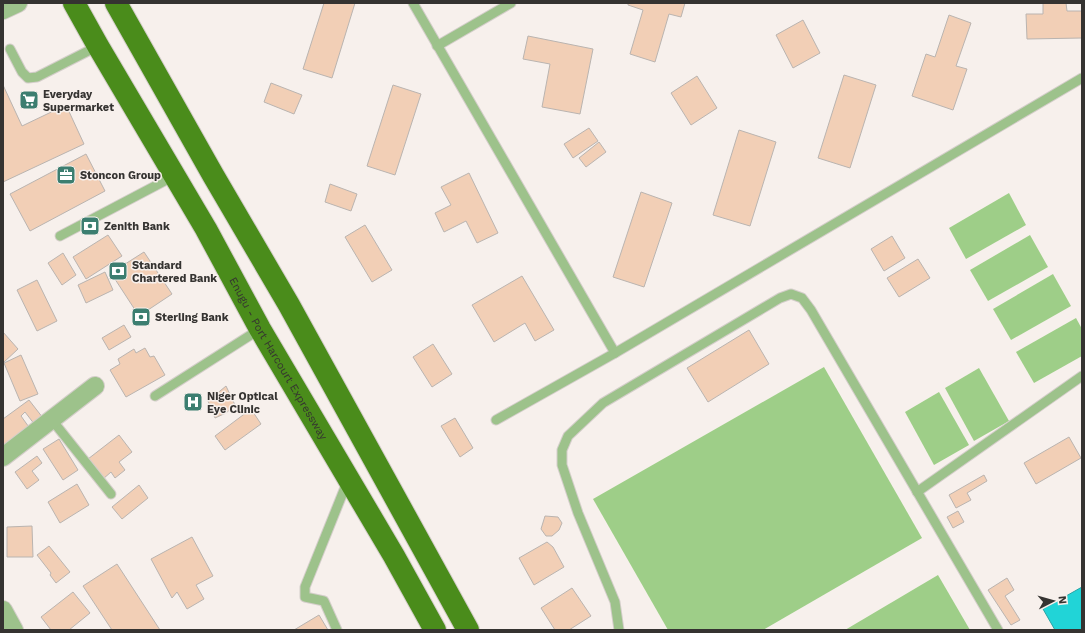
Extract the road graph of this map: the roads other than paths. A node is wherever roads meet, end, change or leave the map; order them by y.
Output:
1 (18, 3) edge
2 (74, 3) edge
3 (116, 3) edge
4 (413, 3) edge
5 (511, 3) edge
6 (3, 10) edge
7 (98, 46) junction
8 (438, 46) junction
9 (10, 48) dead end
10 (1082, 78) edge
11 (174, 176) junction
12 (60, 236) dead end
13 (260, 328) junction
14 (615, 353) junction
15 (1082, 376) edge
16 (95, 386) dead end
17 (155, 396) dead end
18 (52, 420) junction
19 (496, 420) dead end
20 (3, 457) edge
21 (348, 479) junction
22 (917, 492) junction
23 (111, 494) dead end
24 (3, 610) edge
25 (14, 630) edge
26 (337, 630) edge
27 (434, 630) edge
28 (468, 630) edge
29 (619, 630) edge
30 (998, 630) edge

1 - 6 street
2 - 7 highway, Enugu - Port Harcourt Expressway
3 - 28 highway
4 - 8 lane
5 - 8 lane
7 - 9 lane
7 - 11 highway, Enugu - Port Harcourt Expressway
8 - 14 lane
10 - 14 lane
11 - 12 lane
11 - 13 highway, Enugu - Port Harcourt Expressway
13 - 17 lane
13 - 21 highway, Enugu - Port Harcourt Expressway
14 - 19 lane
15 - 22 lane
16 - 18 street
18 - 20 street
18 - 23 lane
21 - 26 lane
21 - 27 highway, Enugu - Port Harcourt Expressway
22 - 29 lane
22 - 30 lane
24 - 25 street

